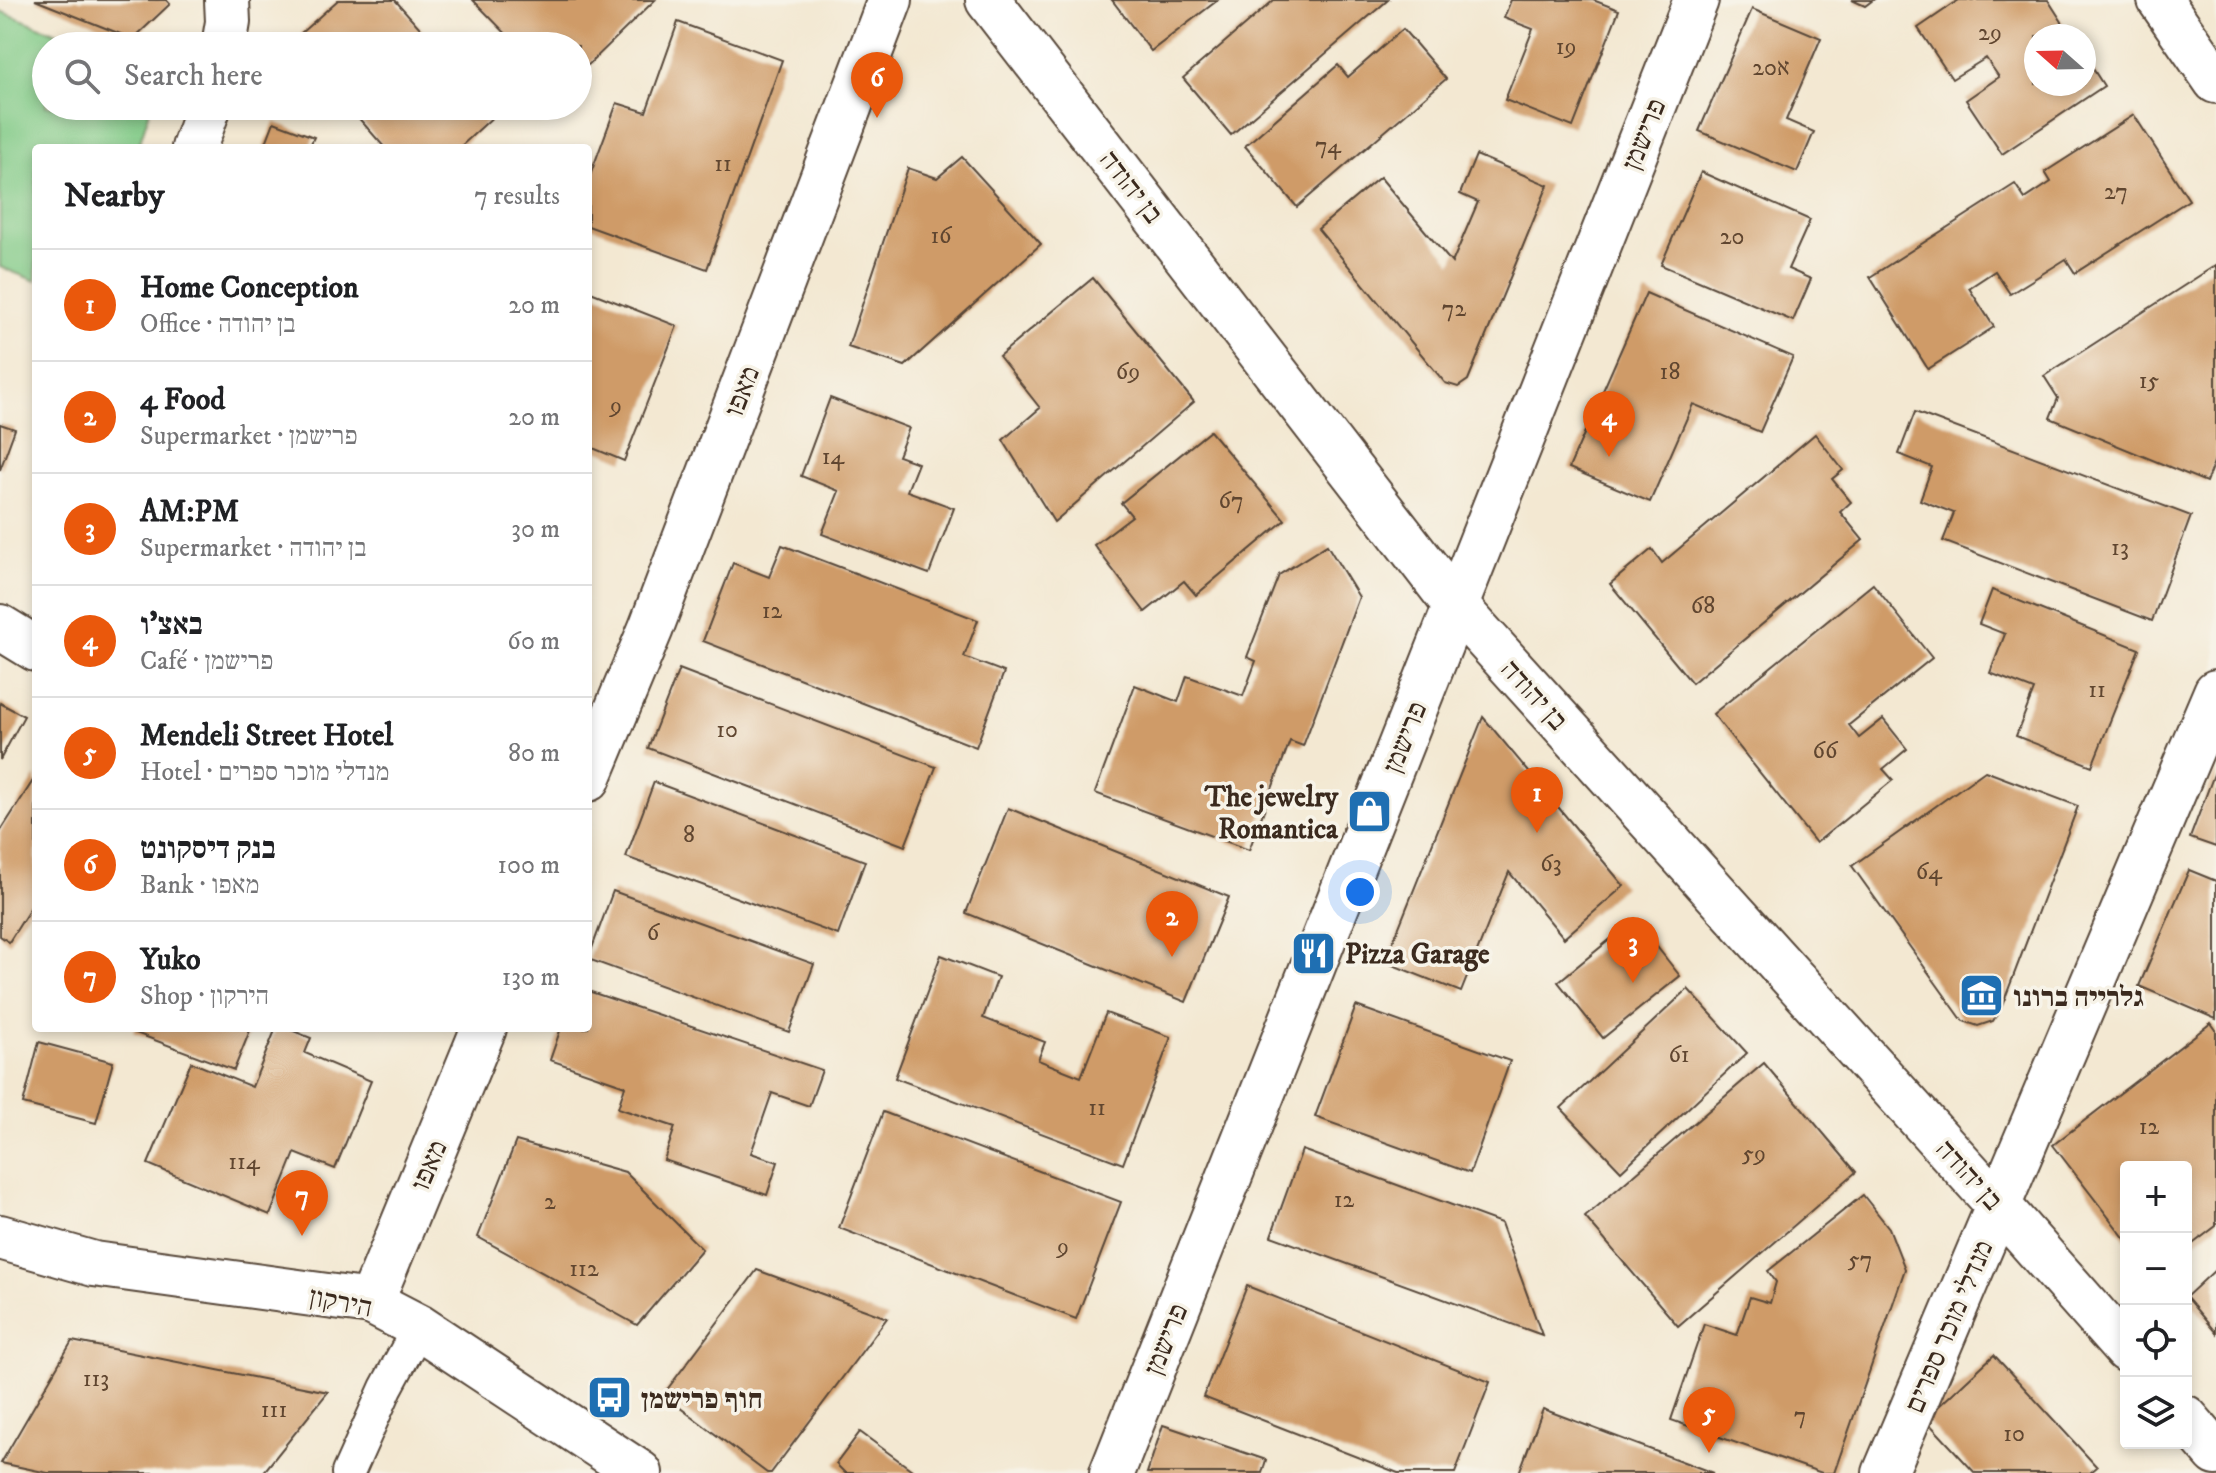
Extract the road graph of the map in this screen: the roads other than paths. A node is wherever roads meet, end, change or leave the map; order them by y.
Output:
1 (227, 0) edge
2 (890, 0) edge
3 (988, 0) edge
4 (1696, 0) edge
5 (2160, 0) edge
6 (226, 32) edge
7 (2216, 81) edge
8 (204, 120) edge
9 (195, 144) edge
10 (1456, 606) junction
11 (2216, 692) edge
12 (592, 769) edge
13 (482, 1032) edge
14 (1999, 1206) junction
15 (0, 1237) edge
16 (371, 1302) junction
17 (419, 1327) junction
18 (2120, 1343) edge
19 (2192, 1425) edge
20 (2216, 1453) edge
21 (348, 1473) edge
22 (640, 1473) edge
23 (1112, 1473) edge
24 (1885, 1473) edge

1 - 6 street
2 - 12 street, מאפו
3 - 10 street, בן יהודה
4 - 10 street, פרישמן
5 - 7 street
8 - 9 street
10 - 14 street, בן יהודה
10 - 23 street, פרישמן
11 - 14 street, מנדלי מוכר ספרים
13 - 16 street, מאפו
14 - 18 street, בן יהודה
14 - 24 street, מנדלי מוכר ספרים
15 - 16 street, הירקון
16 - 17 street, הירקון
17 - 21 lane
17 - 22 street, הירקון
19 - 20 street

